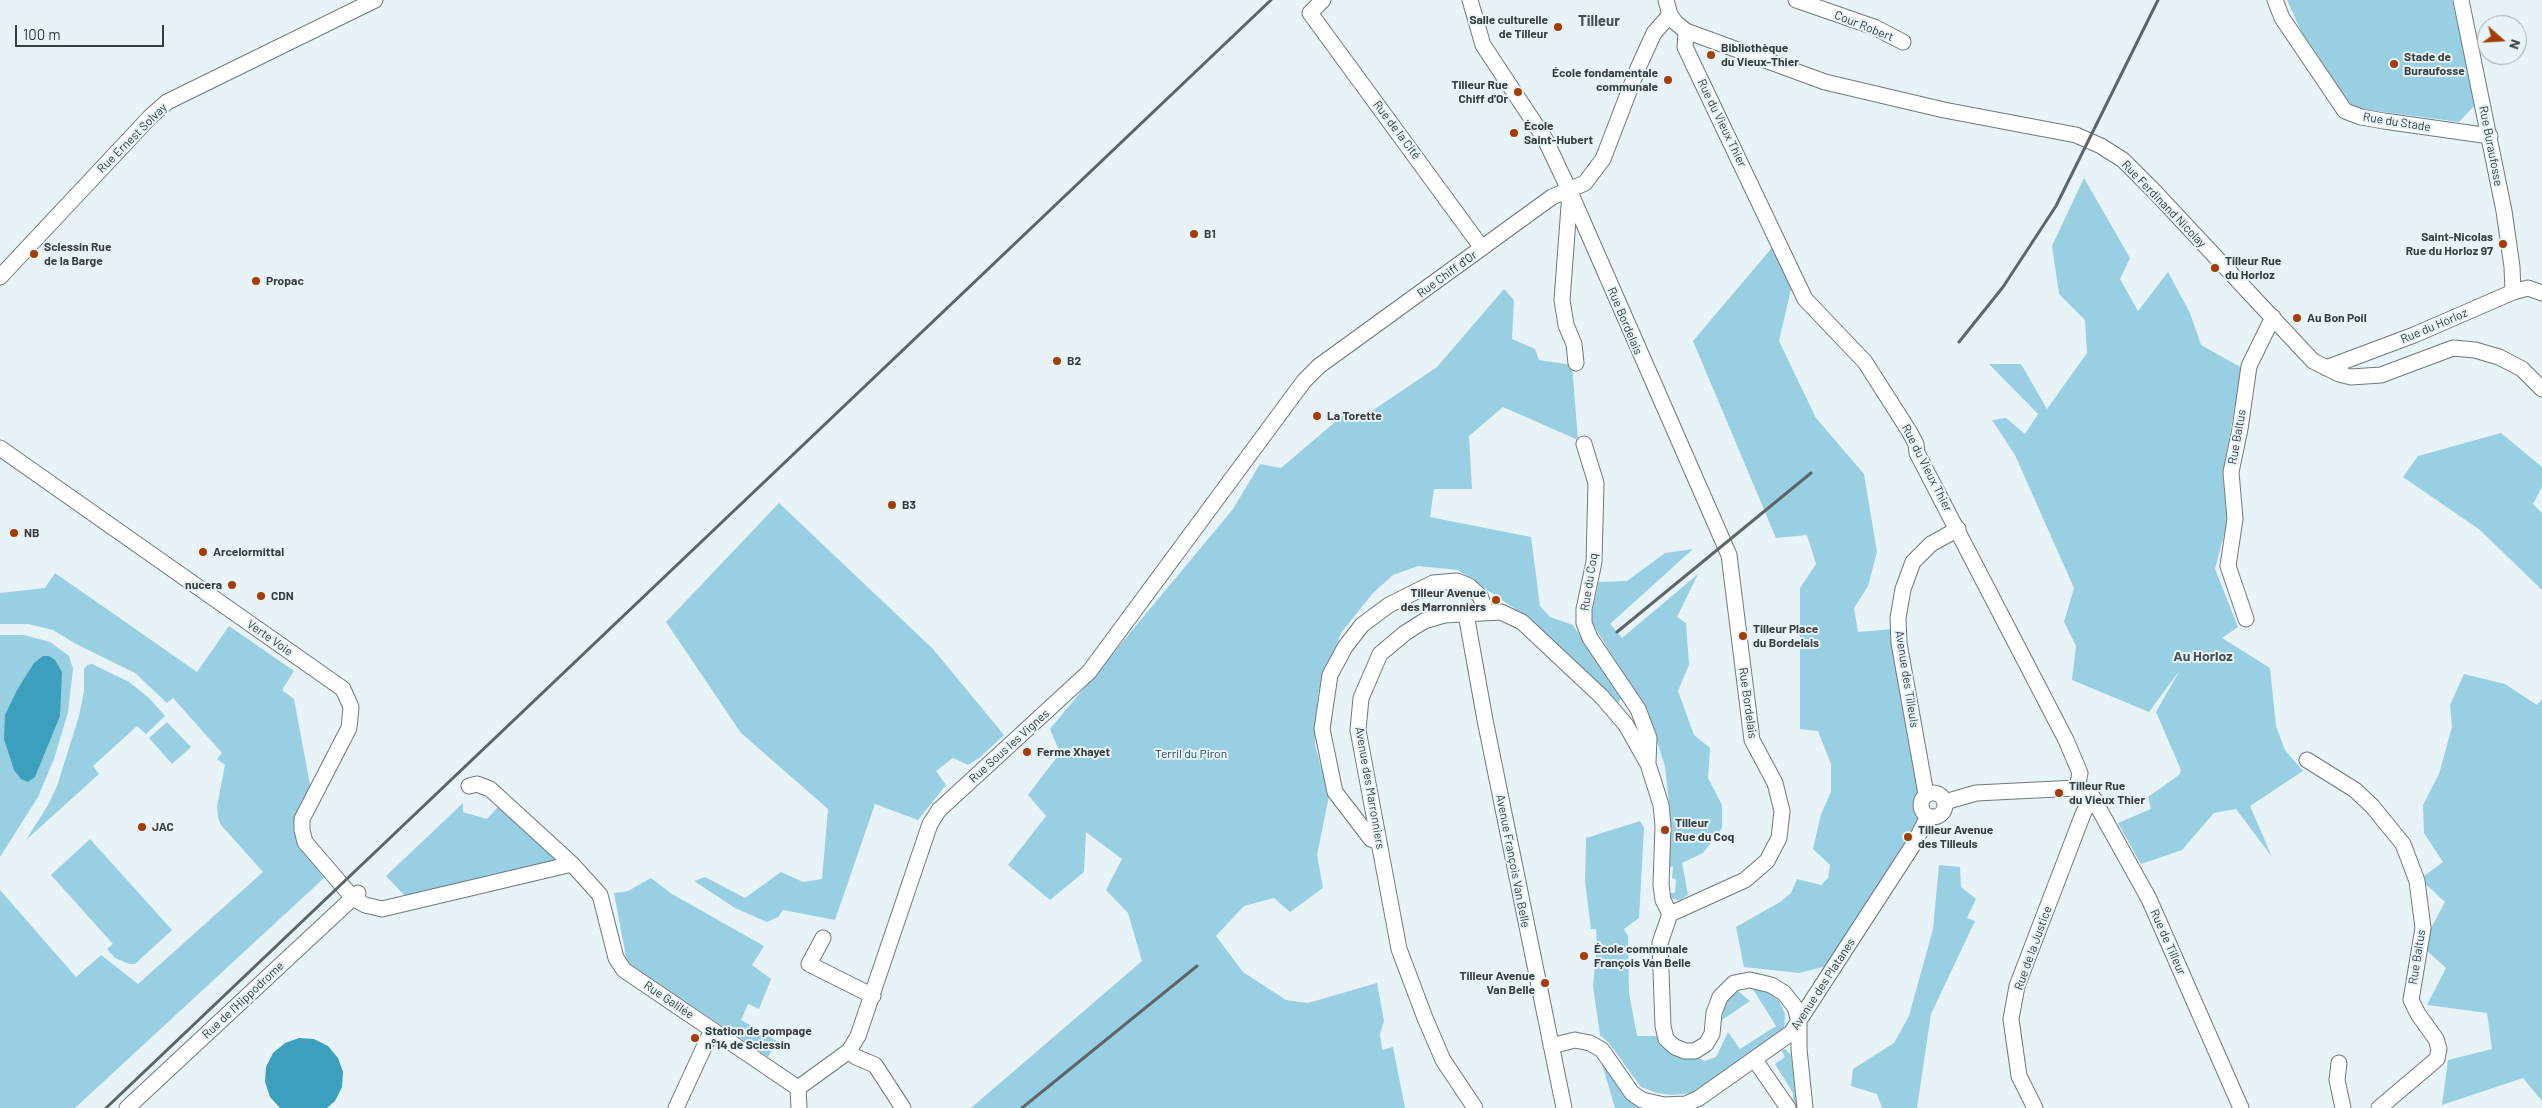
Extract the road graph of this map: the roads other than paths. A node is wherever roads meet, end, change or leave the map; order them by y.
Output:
1 (375, 0) edge
2 (1323, 0) edge
3 (1470, 0) edge
4 (1796, 0) edge
5 (2275, 0) edge
6 (2461, 0) edge
7 (1668, 7) edge
8 (1686, 30) junction
9 (1903, 42) dead end
10 (2490, 136) junction
11 (1570, 192) junction
12 (1482, 248) junction
13 (0, 277) edge
14 (2513, 292) junction
15 (2542, 293) edge
16 (2273, 317) junction
17 (1576, 363) dead end
18 (2326, 368) junction
19 (2542, 389) edge
20 (1584, 444) dead end
21 (0, 448) edge
22 (1198, 524) joint
23 (1958, 529) junction
24 (1486, 611) junction
25 (1466, 614) junction
26 (2246, 619) dead end
27 (2306, 760) dead end
28 (1648, 764) junction
29 (469, 786) dead end
30 (2078, 788) junction
31 (1926, 794) junction
32 (2095, 800) junction
33 (1945, 802) junction
34 (1928, 816) junction
35 (1379, 842) junction
36 (572, 864) junction
37 (356, 895) junction
38 (1670, 914) junction
39 (823, 938) dead end
40 (873, 996) junction
41 (1799, 1022) junction
42 (712, 1030) junction
43 (1551, 1046) junction
44 (849, 1051) junction
45 (1755, 1060) junction
46 (2339, 1064) dead end
47 (798, 1088) junction
48 (2034, 1106) edge
49 (127, 1108) edge
50 (676, 1108) edge
51 (799, 1108) edge
52 (903, 1108) edge
53 (1475, 1108) edge
54 (1564, 1108) edge
55 (1788, 1108) edge
56 (1805, 1108) edge
57 (2241, 1108) edge
58 (2343, 1108) edge
59 (2379, 1108) edge

1 - 13 street, Rue Ernest Solvay
2 - 12 street, Rue de la Cité
3 - 11 street, Rue Bordelais
4 - 9 street, Cour Robert
5 - 10 street, Rue du Stade
6 - 10 street, Rue Buraufosse
7 - 8 street, Rue Ferdinand Nicolay
7 - 11 street, Rue Chiff d'Or
8 - 16 street, Rue Ferdinand Nicolay
8 - 23 street, Rue du Vieux Thier
10 - 14 street, Rue Buraufosse
11 - 12 street, Rue Chiff d'Or
11 - 17 street
11 - 38 street, Rue Bordelais
12 - 22 street, Rue Chiff d'Or
14 - 15 street, Rue du Horloz
14 - 18 street, Rue du Horloz
16 - 18 street, Rue Ferdinand Nicolay
16 - 26 street, Rue Baltus
18 - 19 street, Rue Ferdinand Nicolay
20 - 28 street, Rue du Coq
21 - 37 street, Verte Voie
22 - 40 street, Rue Sous les Vignes
23 - 30 street, Rue du Vieux Thier
23 - 31 street, Avenue des Tilleuls
24 - 25 street, Avenue des Marronniers
24 - 28 street, Avenue des Marronniers
24 - 35 street
25 - 35 street, Avenue des Marronniers
25 - 43 street, Avenue François Van Belle
27 - 59 street, Rue Baltus
28 - 38 street, Avenue des Marronniers
29 - 36 street, Rue Galilée
30 - 32 street, Rue de Tilleur
30 - 33 street
31 - 33 street
31 - 34 street
32 - 48 street, Rue de la Justice
32 - 57 street, Rue de Tilleur
33 - 34 street
34 - 41 street, Avenue des Platanes
35 - 53 street, Avenue des Marronniers
36 - 37 street
36 - 42 street, Rue Galilée
37 - 49 street, Rue de l'Hippodrome
38 - 41 street
39 - 40 street
40 - 44 street, Rue Sous les Vignes
41 - 45 street, Avenue des Platanes
41 - 56 street
42 - 47 street, Rue Galilée
42 - 50 street
43 - 45 street, Avenue des Platanes
43 - 54 street, Avenue François Van Belle
44 - 47 street, Rue Sous les Vignes
44 - 52 street
45 - 55 street
46 - 58 street
47 - 51 street

